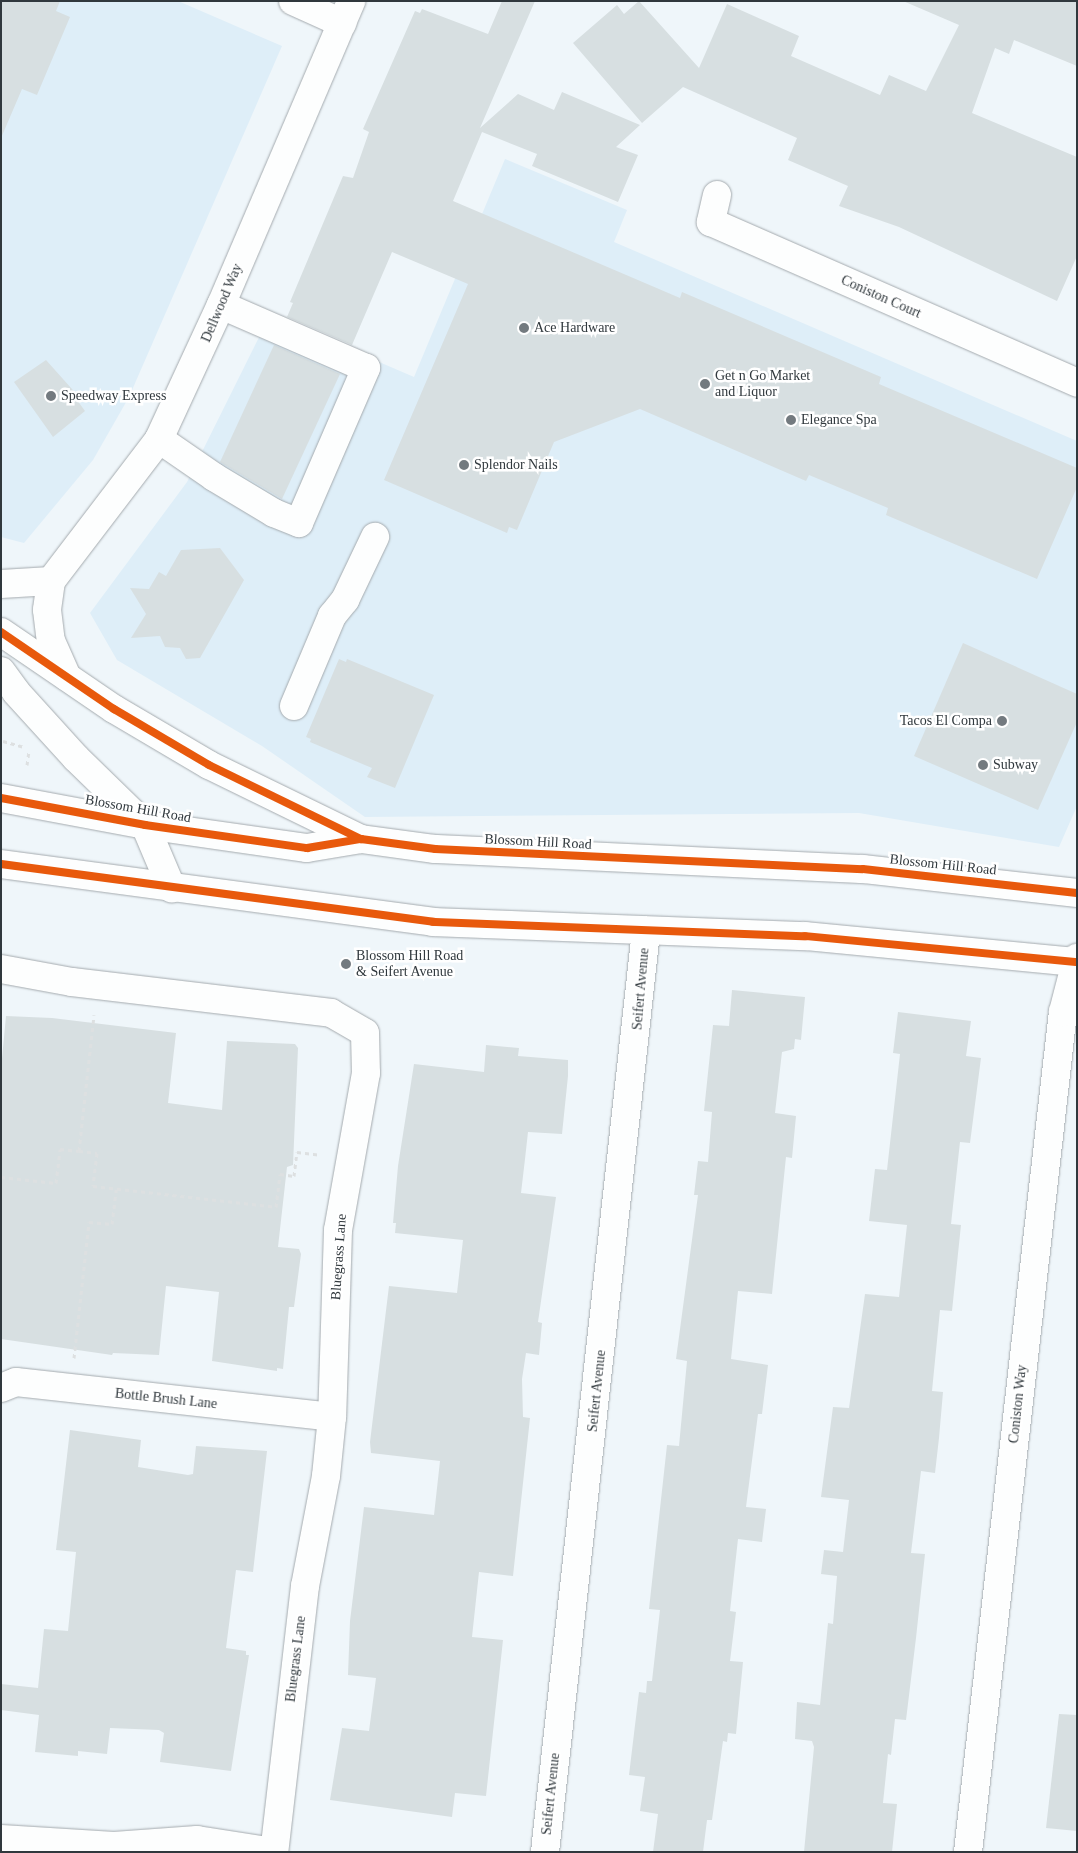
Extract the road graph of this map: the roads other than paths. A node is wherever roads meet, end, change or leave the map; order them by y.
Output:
1 (293, 1) edge
2 (347, 12) edge
3 (717, 195) dead end
4 (221, 305) junction
5 (1077, 383) edge
6 (159, 439) junction
7 (375, 537) dead end
8 (51, 581) junction
9 (1, 584) edge
10 (1, 632) edge
11 (1, 671) edge
12 (68, 679) junction
13 (294, 706) dead end
14 (1, 798) edge
15 (145, 825) junction
16 (360, 839) junction
17 (1, 864) edge
18 (172, 889) junction
19 (1077, 893) edge
20 (646, 931) junction
21 (1076, 961) edge
22 (1, 969) edge
23 (1, 1388) edge
24 (332, 1417) junction
25 (1, 1839) edge
26 (114, 1849) edge
27 (274, 1852) edge
28 (544, 1852) edge
29 (968, 1852) edge

1 - 2 street
2 - 4 street, Dellwood Way
3 - 5 street, Coniston Court
4 - 6 street, Dellwood Way
4 - 6 street
6 - 8 street, Dellwood Way
7 - 13 street
8 - 9 street
8 - 12 street
10 - 12 street
11 - 15 street
12 - 16 street
14 - 15 street, Blossom Hill Road
15 - 16 street, Blossom Hill Road
15 - 18 street
16 - 19 street, Blossom Hill Road
17 - 18 street
18 - 20 street
20 - 21 street
20 - 28 street, Seifert Avenue
21 - 29 street, Coniston Way
22 - 24 street, Bluegrass Lane
23 - 24 street, Bottle Brush Lane
24 - 27 street, Bluegrass Lane
25 - 26 street
26 - 27 street

